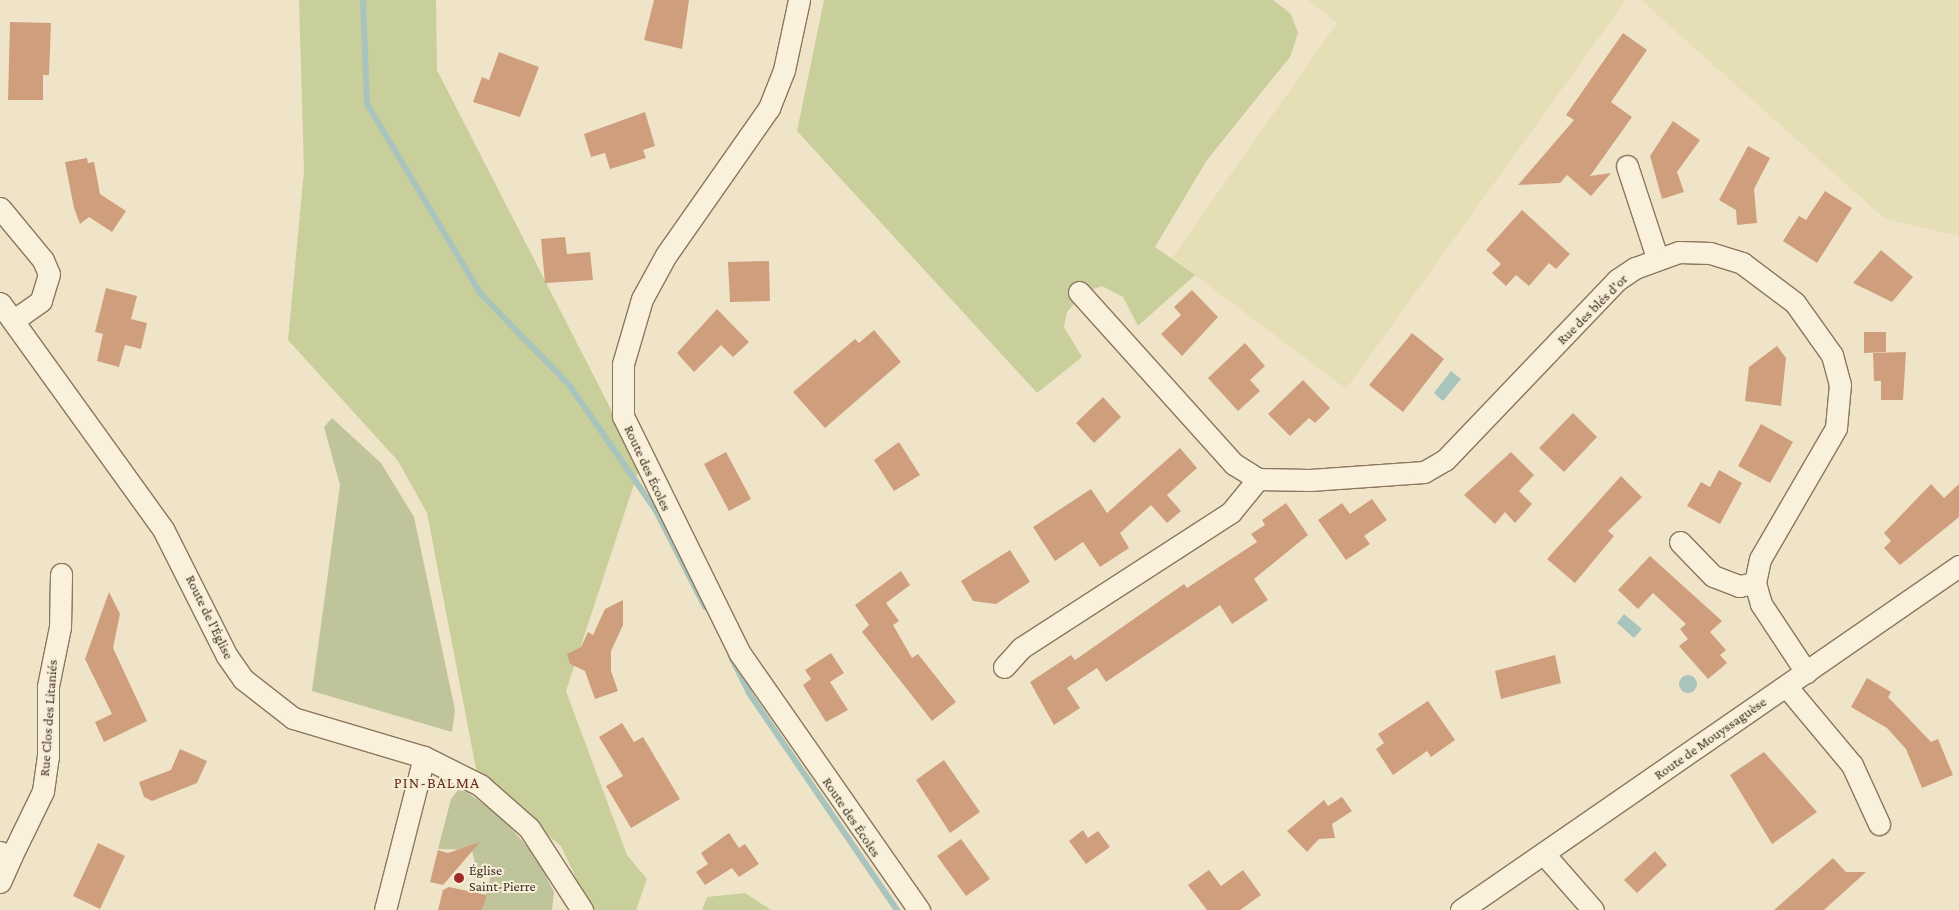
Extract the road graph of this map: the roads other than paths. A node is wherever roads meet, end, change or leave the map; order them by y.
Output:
1 (799, 0) edge
2 (1627, 166) dead end
3 (0, 208) edge
4 (1657, 257) junction
5 (1079, 292) dead end
6 (4, 308) edge
7 (1258, 479) junction
8 (1680, 542) dead end
9 (1959, 566) edge
10 (61, 574) dead end
11 (1756, 583) junction
12 (1004, 667) dead end
13 (1806, 672) junction
14 (1786, 686) junction
15 (424, 757) junction
16 (1879, 824) dead end
17 (6, 854) edge
18 (1544, 854) junction
19 (0, 882) edge
20 (385, 910) edge
21 (582, 910) edge
22 (919, 910) edge
23 (1461, 910) edge
24 (1593, 910) edge

1 - 22 street, Route des Écoles
2 - 4 street
3 - 6 street
4 - 7 street, Rue des blés d'or
4 - 11 street, Rue des blés d'or
5 - 7 street
6 - 15 street, Route de l'Église
7 - 12 street
8 - 11 street
9 - 13 street, Route de Mouyssaguèse
10 - 17 street, Rue Clos des Litaniés
11 - 13 street, Rue des blés d'or
13 - 14 street, Route de Mouyssaguèse
14 - 16 street
14 - 18 street, Route de Mouyssaguèse
15 - 20 street
15 - 21 street, Route de l'Église
17 - 19 street, Rue Clos des Litaniés
18 - 23 street, Route de Mouyssaguèse
18 - 24 street

